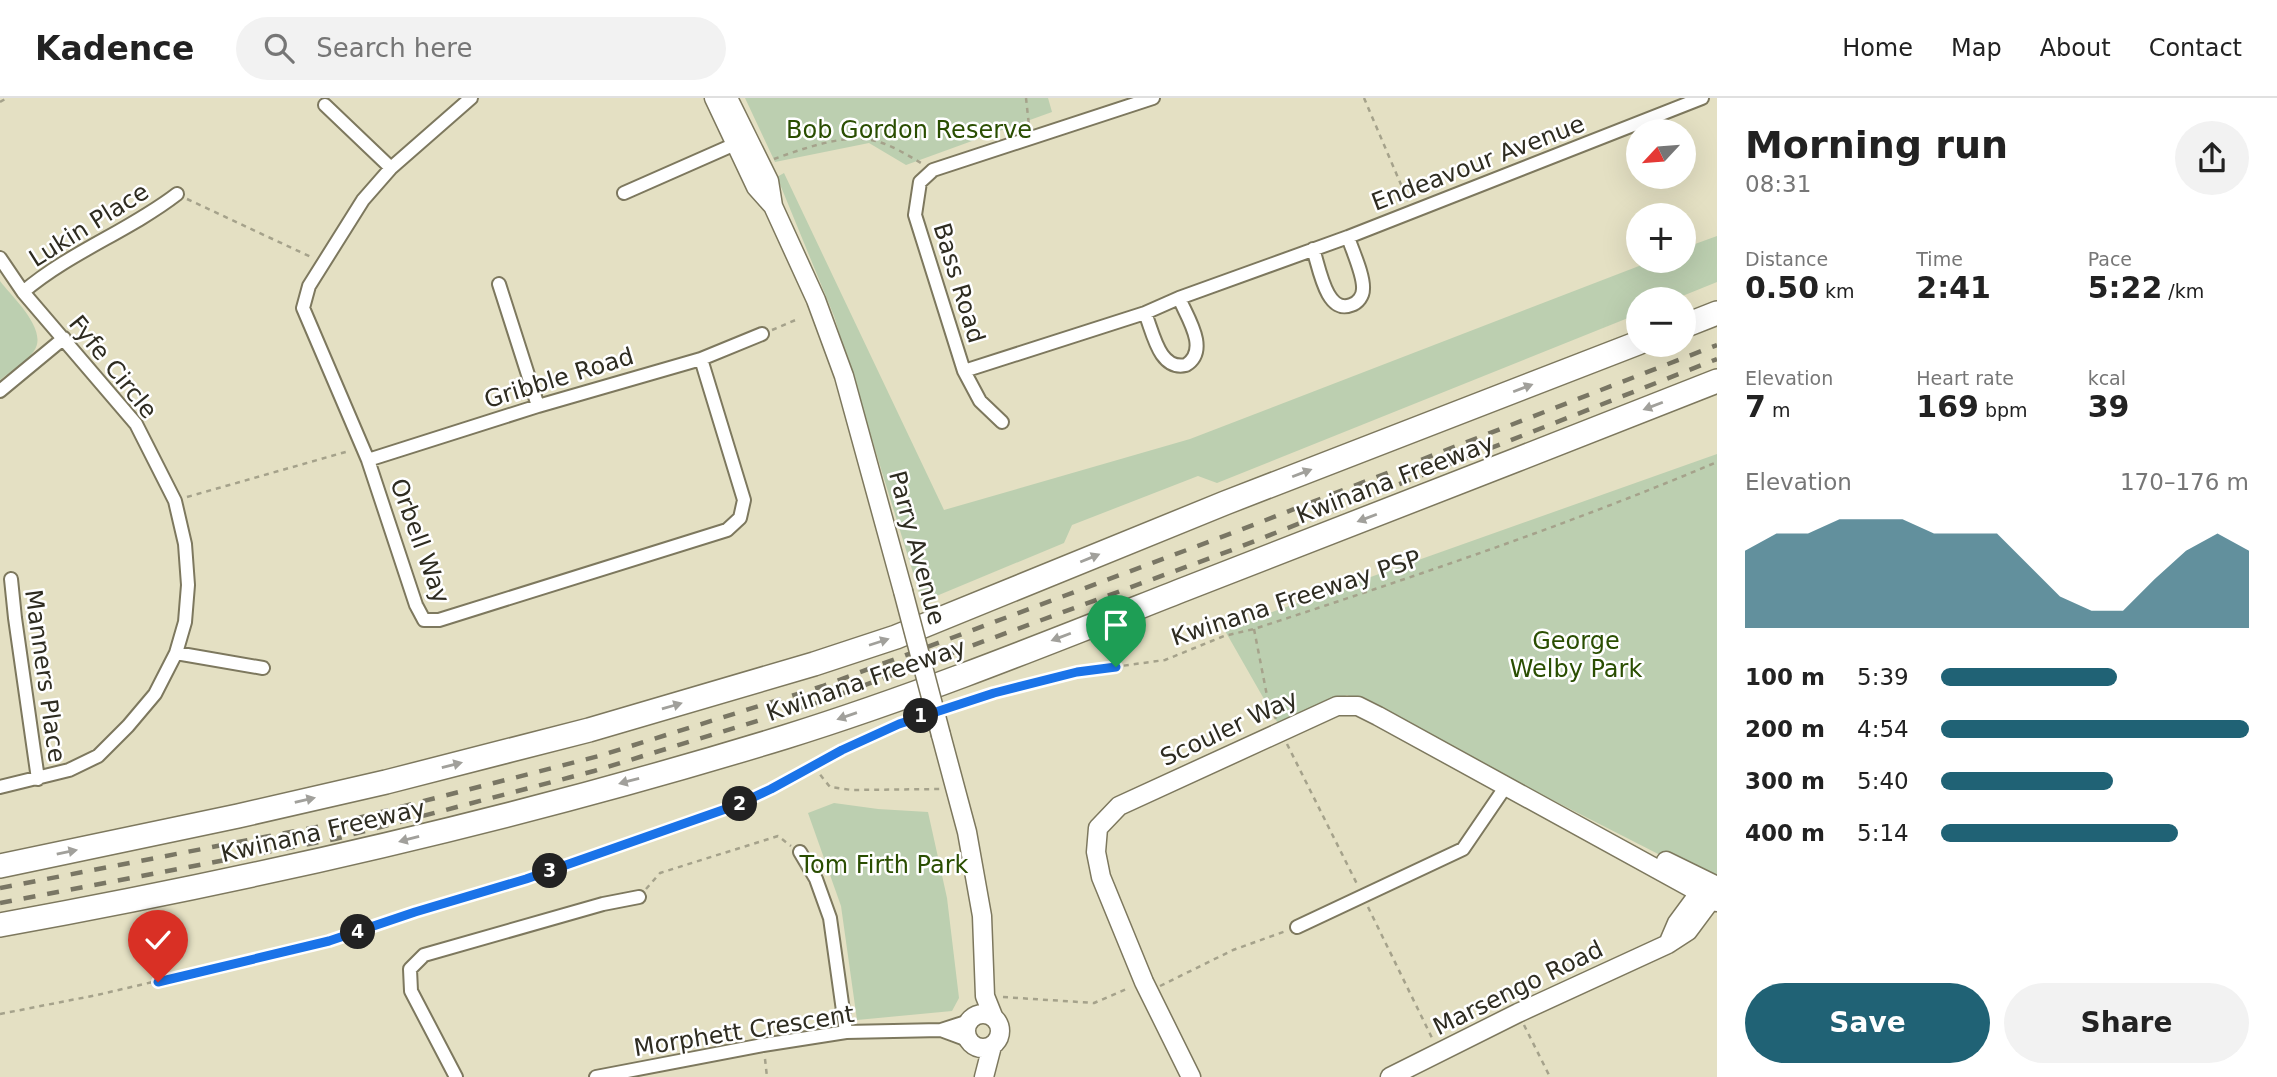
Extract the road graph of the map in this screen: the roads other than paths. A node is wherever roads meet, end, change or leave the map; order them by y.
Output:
1 (471, 98) edge
2 (714, 98) edge
3 (728, 98) edge
4 (1153, 98) edge
5 (1702, 98) edge
6 (324, 105) dead end
7 (741, 141) junction
8 (391, 168) junction
9 (624, 193) dead end
10 (177, 194) road end
11 (773, 206) junction
12 (1348, 237) junction
13 (1313, 249) junction
14 (0, 258) edge
15 (499, 284) dead end
16 (23, 292) junction
17 (1178, 298) junction
18 (1145, 313) junction
19 (1717, 313) edge
20 (1696, 321) edge
21 (762, 334) road end
22 (64, 338) junction
23 (1626, 348) edge
24 (701, 359) junction
25 (964, 371) junction
26 (1717, 381) edge
27 (0, 391) edge
28 (538, 406) junction
29 (1002, 422) dead end
30 (368, 460) junction
31 (12, 579) dead end
32 (176, 653) junction
33 (263, 668) dead end
34 (38, 779) junction
35 (1506, 786) junction
36 (0, 787) edge
37 (800, 852) road end
38 (0, 866) edge
39 (1712, 892) edge
40 (639, 897) road end
41 (82, 911) junction
42 (0, 925) edge
43 (1297, 927) road end
44 (0, 937) edge
45 (985, 996) junction
46 (993, 1016) junction
47 (972, 1018) junction
48 (941, 1030) junction
49 (846, 1032) junction
50 (978, 1044) junction
51 (984, 1073) edge
52 (456, 1077) edge
53 (596, 1077) edge
54 (1191, 1077) edge
55 (1390, 1077) edge

1 - 8 street, Orbell Way
2 - 7 street, Parry Avenue
3 - 7 street, Parry Avenue
4 - 25 street, Bass Road
5 - 12 street, Endeavour Avenue
6 - 8 street
7 - 9 street
7 - 11 street, Parry Avenue
7 - 11 street, Parry Avenue
8 - 30 street, Orbell Way
10 - 16 street, Lukin Place
11 - 45 street, Parry Avenue, bridge
12 - 13 street, Endeavour Avenue
12 - 13 street, Endeavour Avenue
13 - 17 street, Endeavour Avenue
14 - 16 street, Fyfe Circle
15 - 28 street
16 - 22 street, Fyfe Circle
17 - 18 street, Endeavour Avenue
17 - 18 street
18 - 25 street, Endeavour Avenue
19 - 20 highway
21 - 24 street, Gribble Road
22 - 27 street
22 - 32 street, Fyfe Circle
38 -> 23 highway, Kwinana Freeway
24 - 28 street, Gribble Road
24 - 30 street, Orbell Way
25 - 29 street, Bass Road
26 -> 41 highway, Kwinana Freeway
28 - 30 street, Gribble Road
31 - 34 street, Manners Place
32 - 33 street
32 - 34 street, Fyfe Circle
34 - 36 street, Fyfe Circle
35 - 39 street, Scouler Way
35 - 43 street
35 - 54 street, Scouler Way
37 - 49 street
39 - 55 street, Marsengo Road
40 - 52 street
41 - 42 highway, Kwinana Freeway
41 - 44 highway
45 - 46 street, Parry Avenue
45 - 47 street, Parry Avenue
46 - 47 street
46 - 50 street, Parry Avenue
47 - 48 street, Morphett Crescent
47 - 50 street, Parry Avenue
48 - 49 street, Morphett Crescent
48 - 50 street, Morphett Crescent
49 - 53 street, Morphett Crescent
50 - 51 street, Parry Avenue

